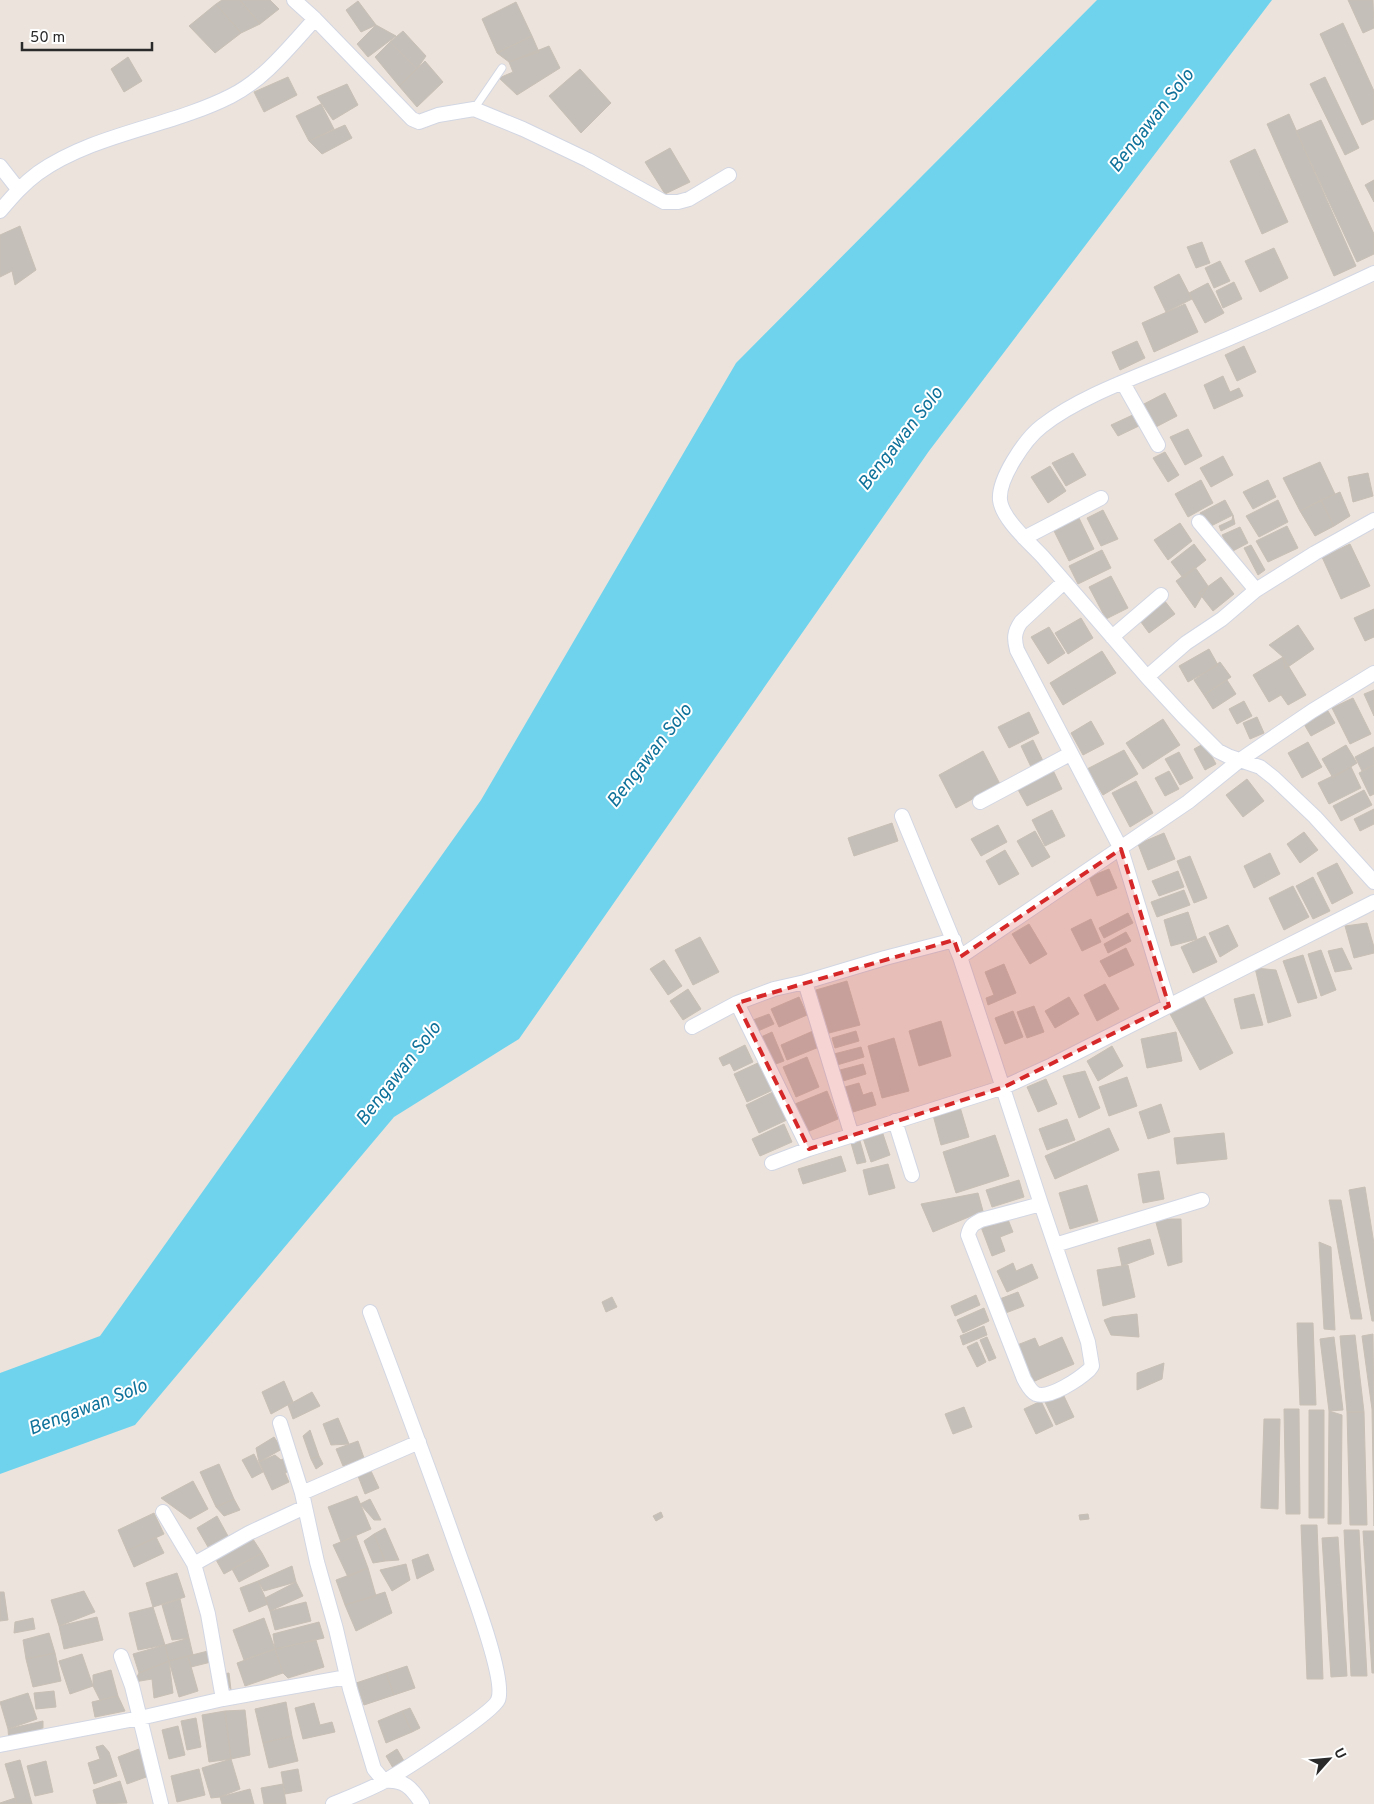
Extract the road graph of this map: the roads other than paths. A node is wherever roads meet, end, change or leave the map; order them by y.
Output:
1 (294, 0) edge
2 (315, 19) junction
3 (502, 68) dead end
4 (474, 109) junction
5 (0, 166) edge
6 (729, 175) dead end
7 (18, 189) junction
8 (0, 211) edge
9 (1374, 273) edge
10 (1123, 383) junction
11 (1158, 445) dead end
12 (1101, 498) dead end
13 (1374, 520) edge
14 (1199, 522) dead end
15 (1024, 538) junction
16 (1064, 582) junction
17 (1256, 590) junction
18 (1161, 595) dead end
19 (1112, 637) junction
20 (1374, 672) edge
21 (1147, 677) junction
22 (1070, 754) junction
23 (1240, 760) junction
24 (980, 802) dead end
25 (902, 816) dead end
26 (1120, 849) junction
27 (1374, 882) edge
28 (1374, 902) edge
29 (954, 940) junction
30 (960, 957) junction
31 (805, 982) junction
32 (737, 1003) junction
33 (1169, 1006) junction
34 (692, 1027) dead end
35 (1004, 1087) junction
36 (895, 1121) junction
37 (852, 1136) junction
38 (808, 1149) junction
39 (772, 1163) dead end
40 (912, 1175) dead end
41 (1202, 1200) dead end
42 (1041, 1204) junction
43 (1054, 1244) junction
44 (370, 1312) dead end
45 (280, 1423) dead end
46 (419, 1442) junction
47 (304, 1500) junction
48 (163, 1512) dead end
49 (194, 1564) junction
50 (121, 1656) dead end
51 (347, 1677) junction
52 (223, 1699) junction
53 (140, 1718) junction
54 (0, 1745) edge
55 (384, 1782) junction
56 (161, 1804) edge
57 (333, 1804) edge
58 (422, 1804) edge

1 - 2 street
2 - 4 street
2 - 7 street
3 - 4 lane
4 - 6 street
5 - 7 street
7 - 8 street
9 - 10 street
10 - 11 street
10 - 15 street
12 - 15 street
13 - 17 street
14 - 17 street
15 - 16 street
16 - 19 street
16 - 22 street
17 - 21 street
18 - 19 street
19 - 21 street
20 - 23 street
21 - 23 street
22 - 24 street
22 - 26 street
23 - 26 street
23 - 27 street
25 - 29 street
26 - 30 street
26 - 33 street
28 - 33 street
29 - 30 street
29 - 31 street
30 - 35 street
31 - 32 street
31 - 37 street
32 - 34 street
32 - 38 street
33 - 35 street
35 - 36 street
35 - 42 street
36 - 37 street
36 - 40 street
37 - 38 street
38 - 39 street
41 - 43 street
42 - 43 street
42 - 43 street
44 - 46 street
45 - 47 street
46 - 47 street
46 - 55 street
47 - 49 street
47 - 51 street
48 - 49 street
49 - 52 street
50 - 53 street
51 - 52 street
51 - 55 street
52 - 53 street
53 - 54 street
53 - 56 street
55 - 57 street
55 - 58 street

